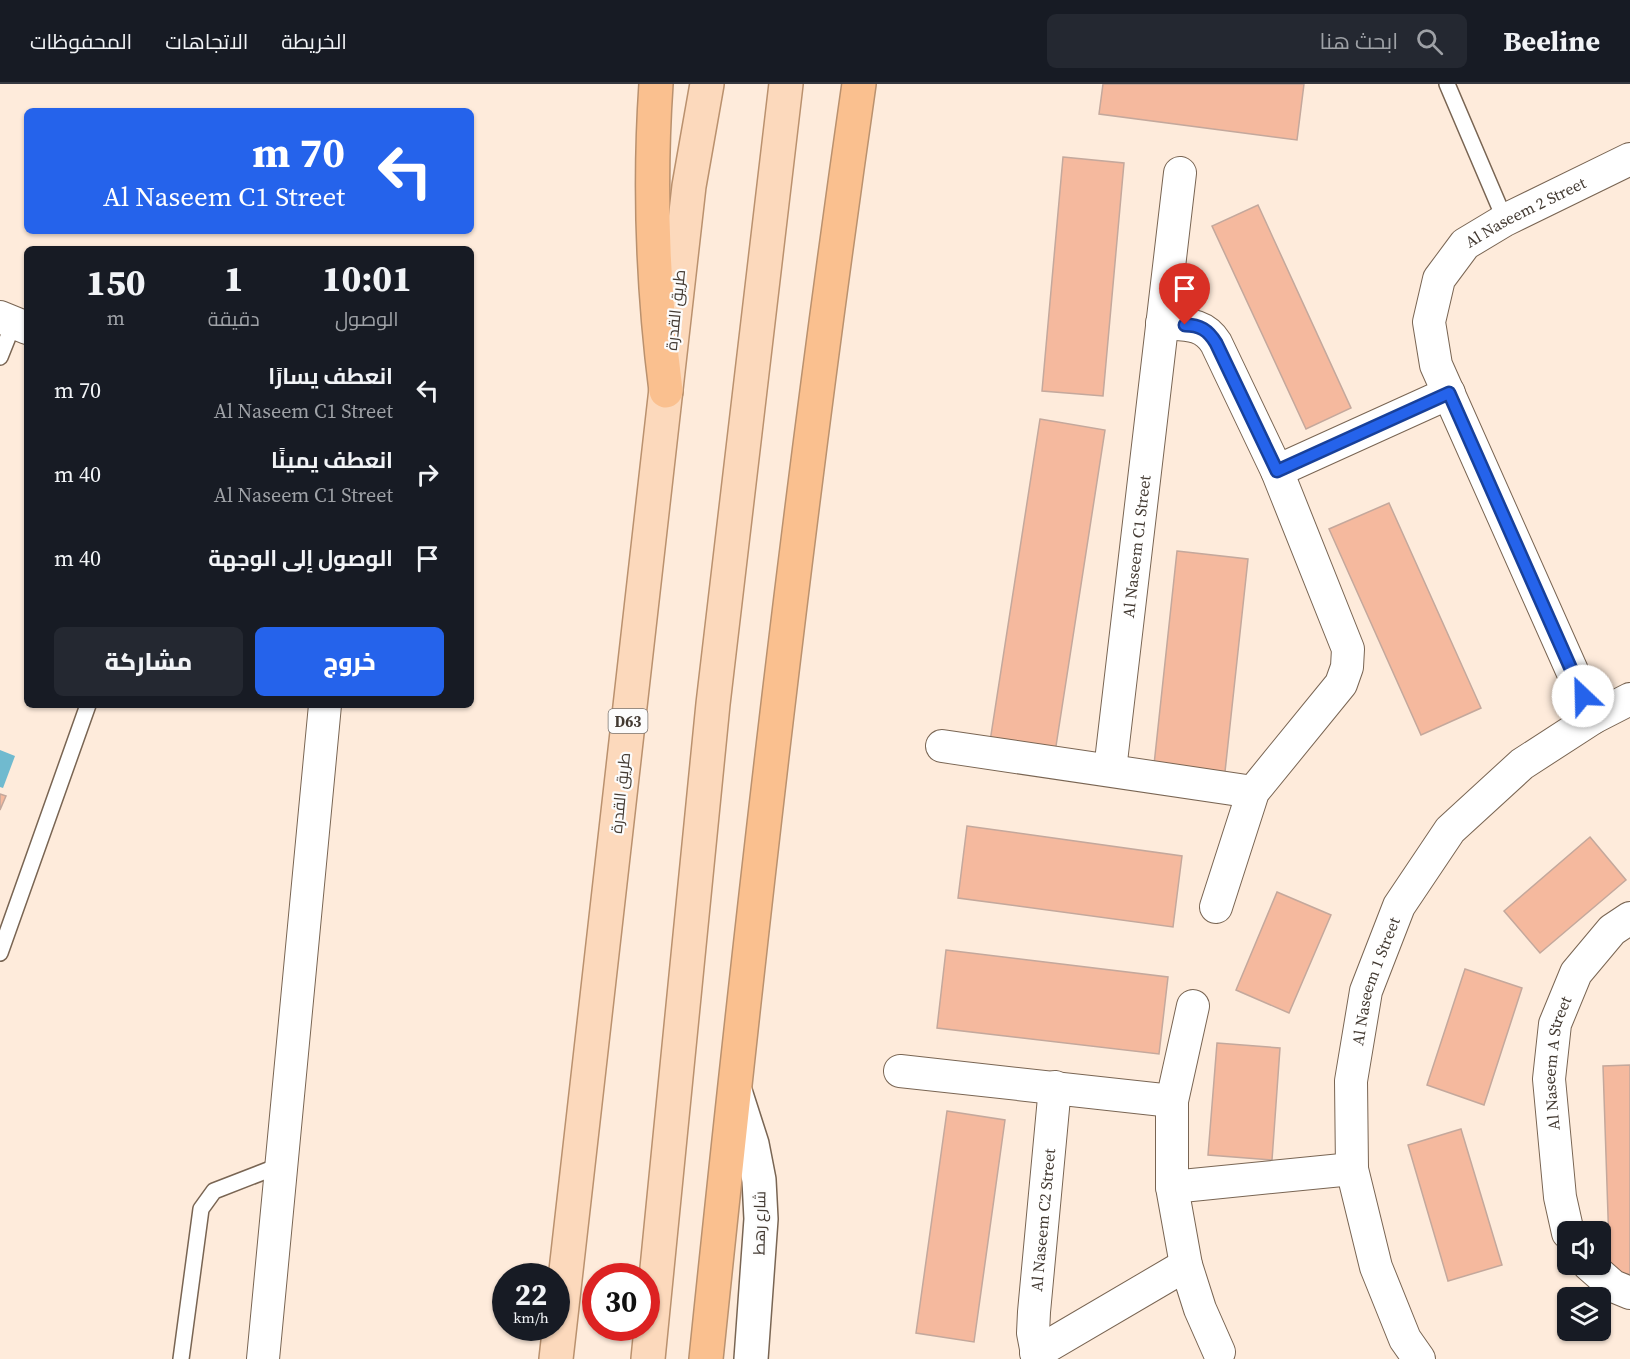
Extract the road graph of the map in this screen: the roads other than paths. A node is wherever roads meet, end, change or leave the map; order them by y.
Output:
1 (656, 84) edge
2 (707, 84) edge
3 (786, 84) edge
4 (849, 84) edge
5 (859, 84) edge
6 (1447, 84) edge
7 (851, 135) junction
8 (1630, 159) edge
9 (1180, 173) dead end
10 (1505, 220) junction
11 (14, 322) edge
12 (1162, 323) junction
13 (0, 357) edge
14 (666, 392) junction
15 (1449, 393) junction
16 (1277, 471) junction
17 (1630, 699) edge
18 (87, 708) edge
19 (325, 708) edge
20 (1593, 718) junction
21 (942, 746) dead end
22 (1110, 770) junction
23 (1254, 792) junction
24 (1216, 907) dead end
25 (1630, 918) edge
26 (0, 953) edge
27 (1193, 1006) dead end
28 (900, 1071) dead end
29 (1055, 1087) junction
30 (735, 1091) junction
31 (1172, 1101) junction
32 (281, 1165) junction
33 (1352, 1169) junction
34 (1172, 1187) junction
35 (1565, 1221) edge
36 (1186, 1265) junction
37 (1600, 1275) edge
38 (1630, 1293) edge
39 (1219, 1352) dead end
40 (1037, 1356) edge
41 (181, 1359) edge
42 (263, 1359) edge
43 (556, 1359) edge
44 (648, 1359) edge
45 (706, 1359) edge
46 (751, 1359) edge
47 (1419, 1359) edge

1 - 14 highway
2 - 14 main road, طريق القدرة / D63
3 - 44 main road
4 - 7 highway
5 - 7 highway
6 - 10 lane
7 - 30 highway
8 - 10 street, Al Naseem 2 Street
9 - 12 street, Al Naseem C1 Street
10 - 15 street, Al Naseem 2 Street
11 - 13 lane
12 - 16 street
12 - 22 street, Al Naseem C1 Street
14 - 43 main road, طريق القدرة / D63
15 - 16 street
15 - 20 street, Al Naseem 2 Street
16 - 23 street
17 - 20 street, Al Naseem 1 Street
18 - 26 lane
19 - 32 street
20 - 33 street, Al Naseem 1 Street
21 - 22 street
22 - 23 street
23 - 24 street
25 - 35 street, Al Naseem A Street
27 - 31 street
28 - 29 street
29 - 31 street
29 - 40 street, Al Naseem C2 Street
30 - 45 highway
30 - 46 street, شارع رهط
31 - 34 street
32 - 41 lane
32 - 42 street
33 - 34 street
33 - 47 street, Al Naseem 1 Street
34 - 36 street
36 - 39 street
36 - 40 street, Al Naseem C2 Street
37 - 38 street

